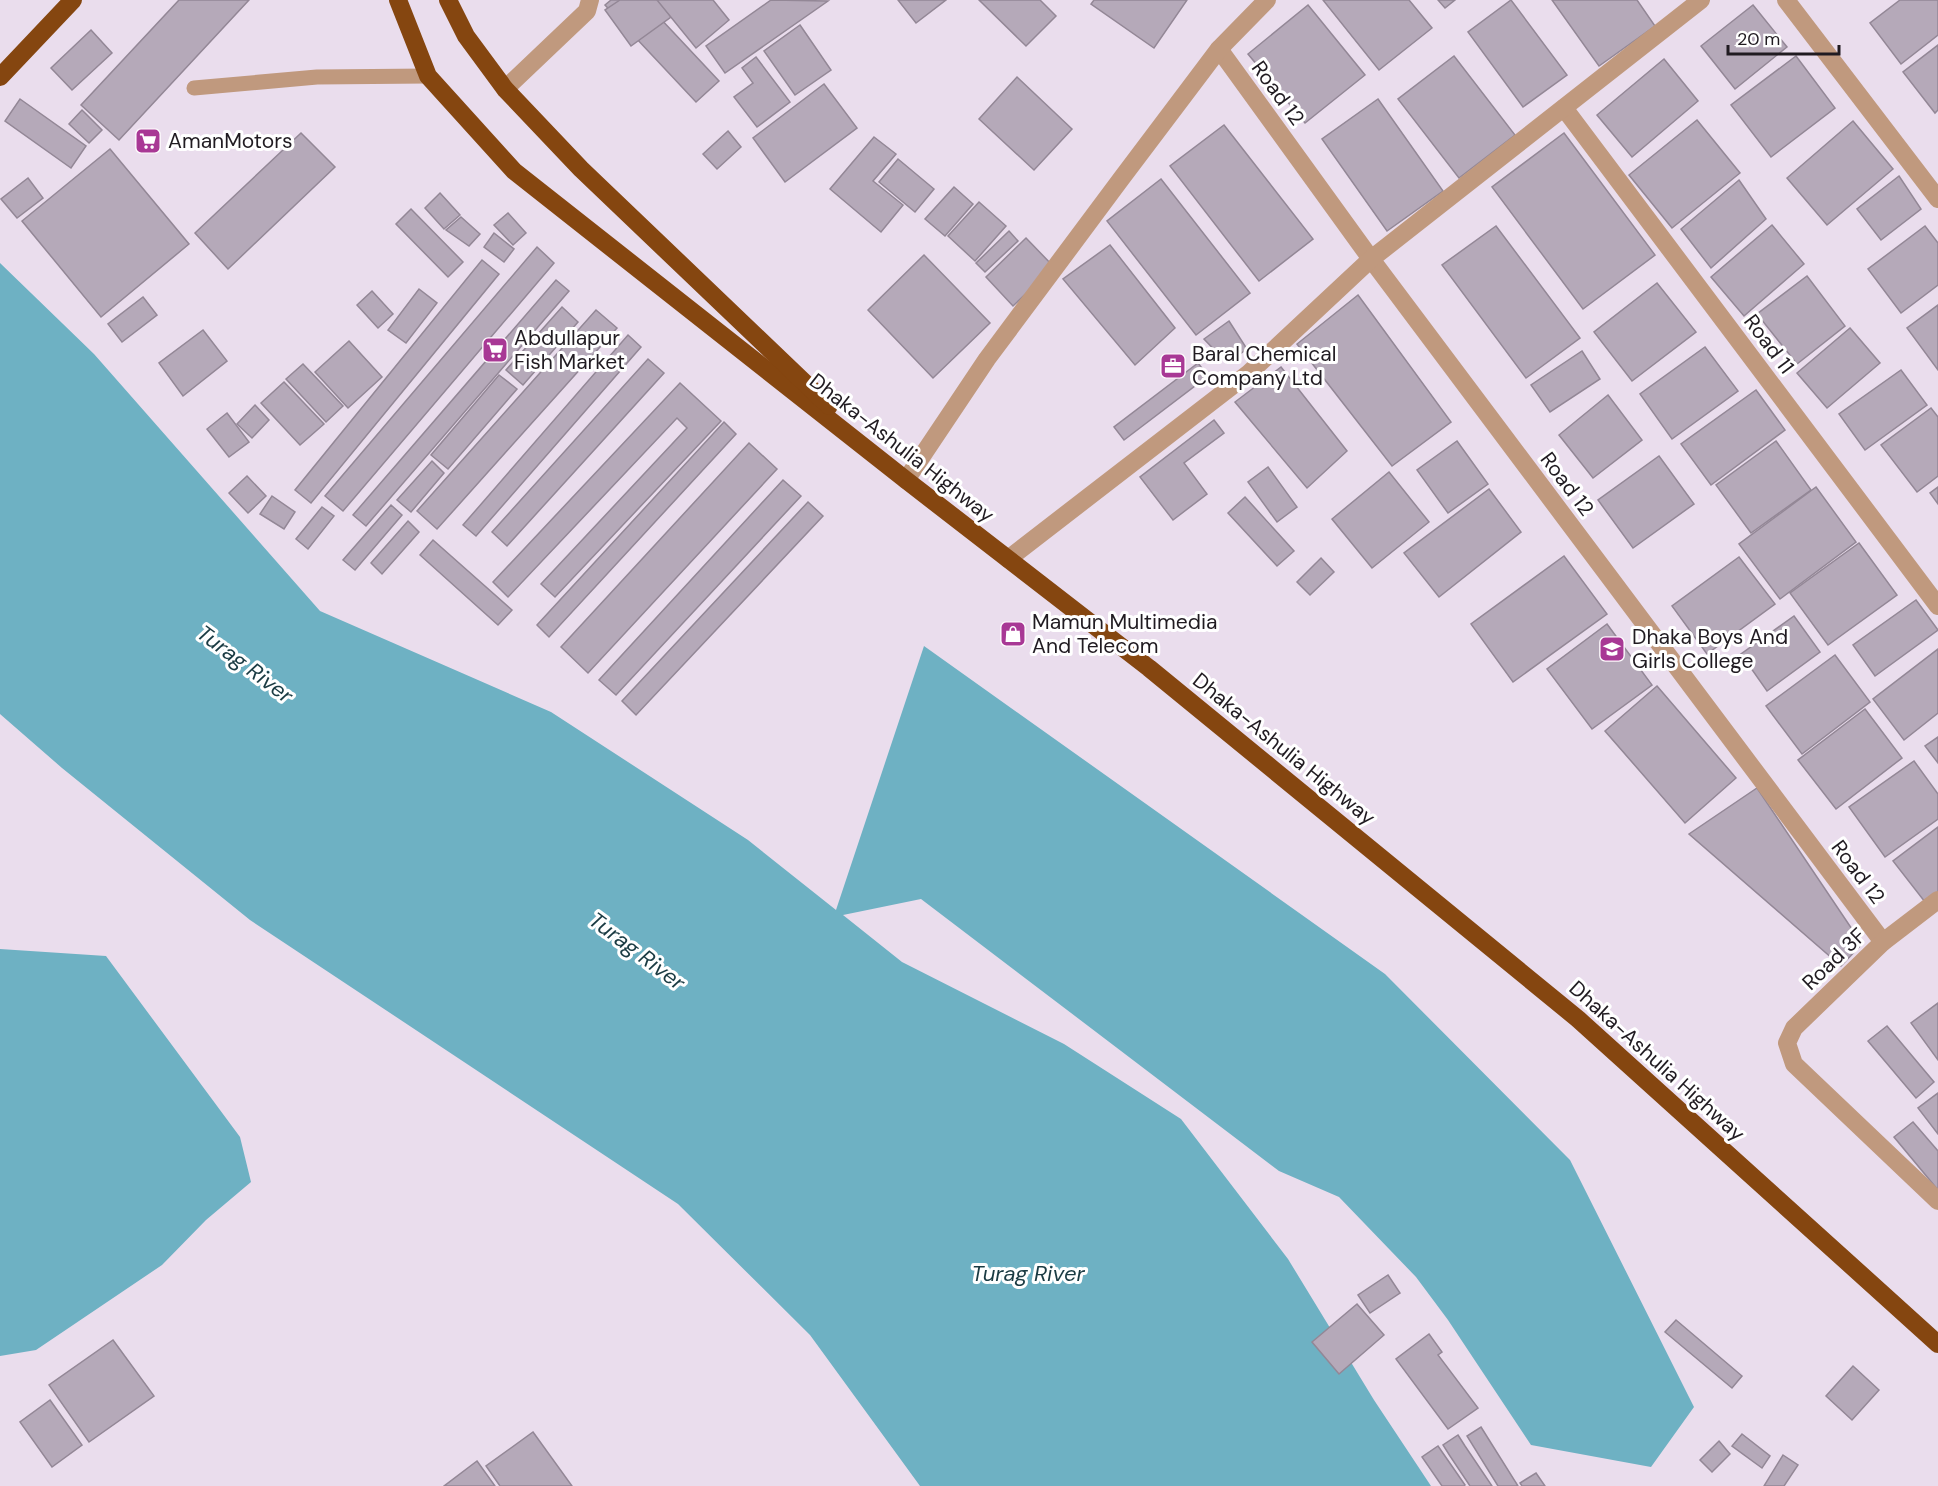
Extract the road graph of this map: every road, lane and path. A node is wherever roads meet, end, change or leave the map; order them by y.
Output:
1 (73, 0) edge
2 (398, 0) edge
3 (448, 0) edge
4 (590, 0) edge
5 (1267, 0) edge
6 (1701, 0) edge
7 (1786, 0) edge
8 (1219, 49) junction
9 (0, 76) edge
10 (428, 76) junction
11 (194, 88) dead end
12 (505, 89) junction
13 (1564, 108) junction
14 (1938, 199) edge
15 (1371, 260) junction
16 (906, 480) junction
17 (1008, 559) junction
18 (1938, 606) edge
19 (1938, 900) edge
20 (1883, 942) junction
21 (1938, 1202) edge
22 (1938, 1344) edge

1 - 9 highway
2 - 10 highway, Dhaka-Ashulia Highway
3 - 12 highway
4 - 12 street
5 - 8 street
6 - 13 street
7 - 14 street
8 - 15 street, Road 12
8 - 16 street
10 - 11 lane
10 - 16 highway, Dhaka-Ashulia Highway
12 - 16 highway
13 - 15 street
13 - 18 street, Road 11
15 - 17 street
15 - 20 street, Road 12
16 - 17 highway, Dhaka-Ashulia Highway
17 - 22 highway, Dhaka-Ashulia Highway
19 - 20 street, Road 3F
20 - 21 street, Road 3F

